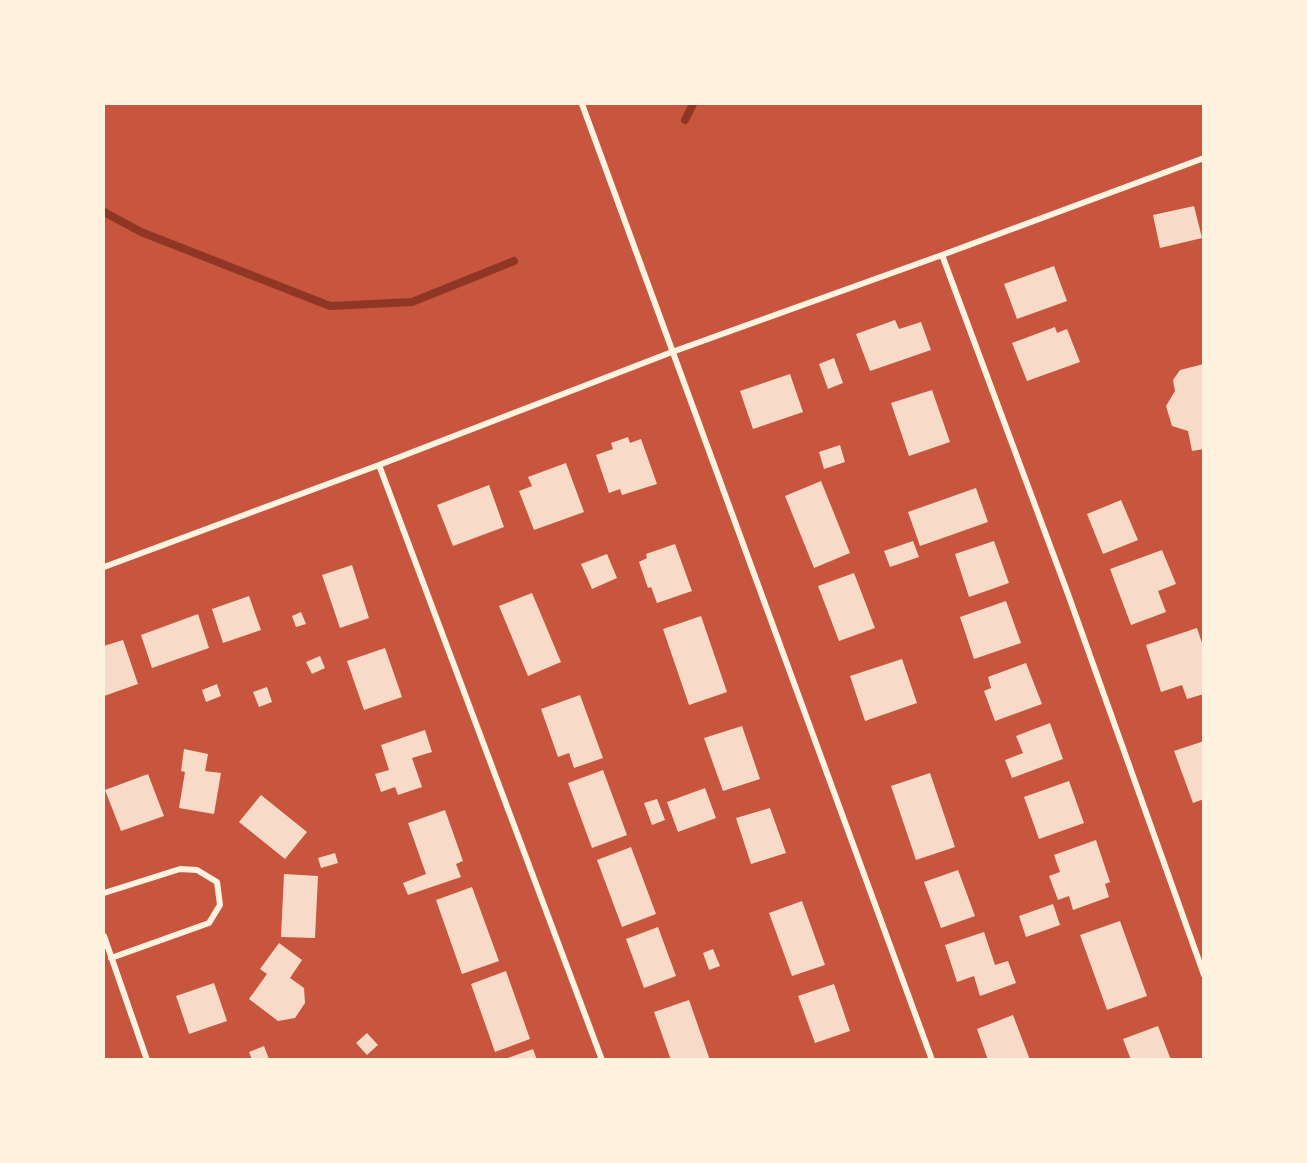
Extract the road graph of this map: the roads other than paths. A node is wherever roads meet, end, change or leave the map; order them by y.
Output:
1 (582, 104) edge
2 (1203, 158) edge
3 (942, 255) junction
4 (672, 352) junction
5 (379, 465) junction
6 (104, 567) edge
7 (104, 893) edge
8 (104, 936) edge
9 (111, 958) junction
10 (1203, 975) edge
11 (147, 1059) edge
12 (603, 1059) edge
13 (932, 1059) edge

1 - 4 street
2 - 3 street
3 - 4 street
3 - 10 street
4 - 5 street
4 - 13 street
5 - 6 street
5 - 12 street
7 - 9 street
8 - 9 street
9 - 11 street

